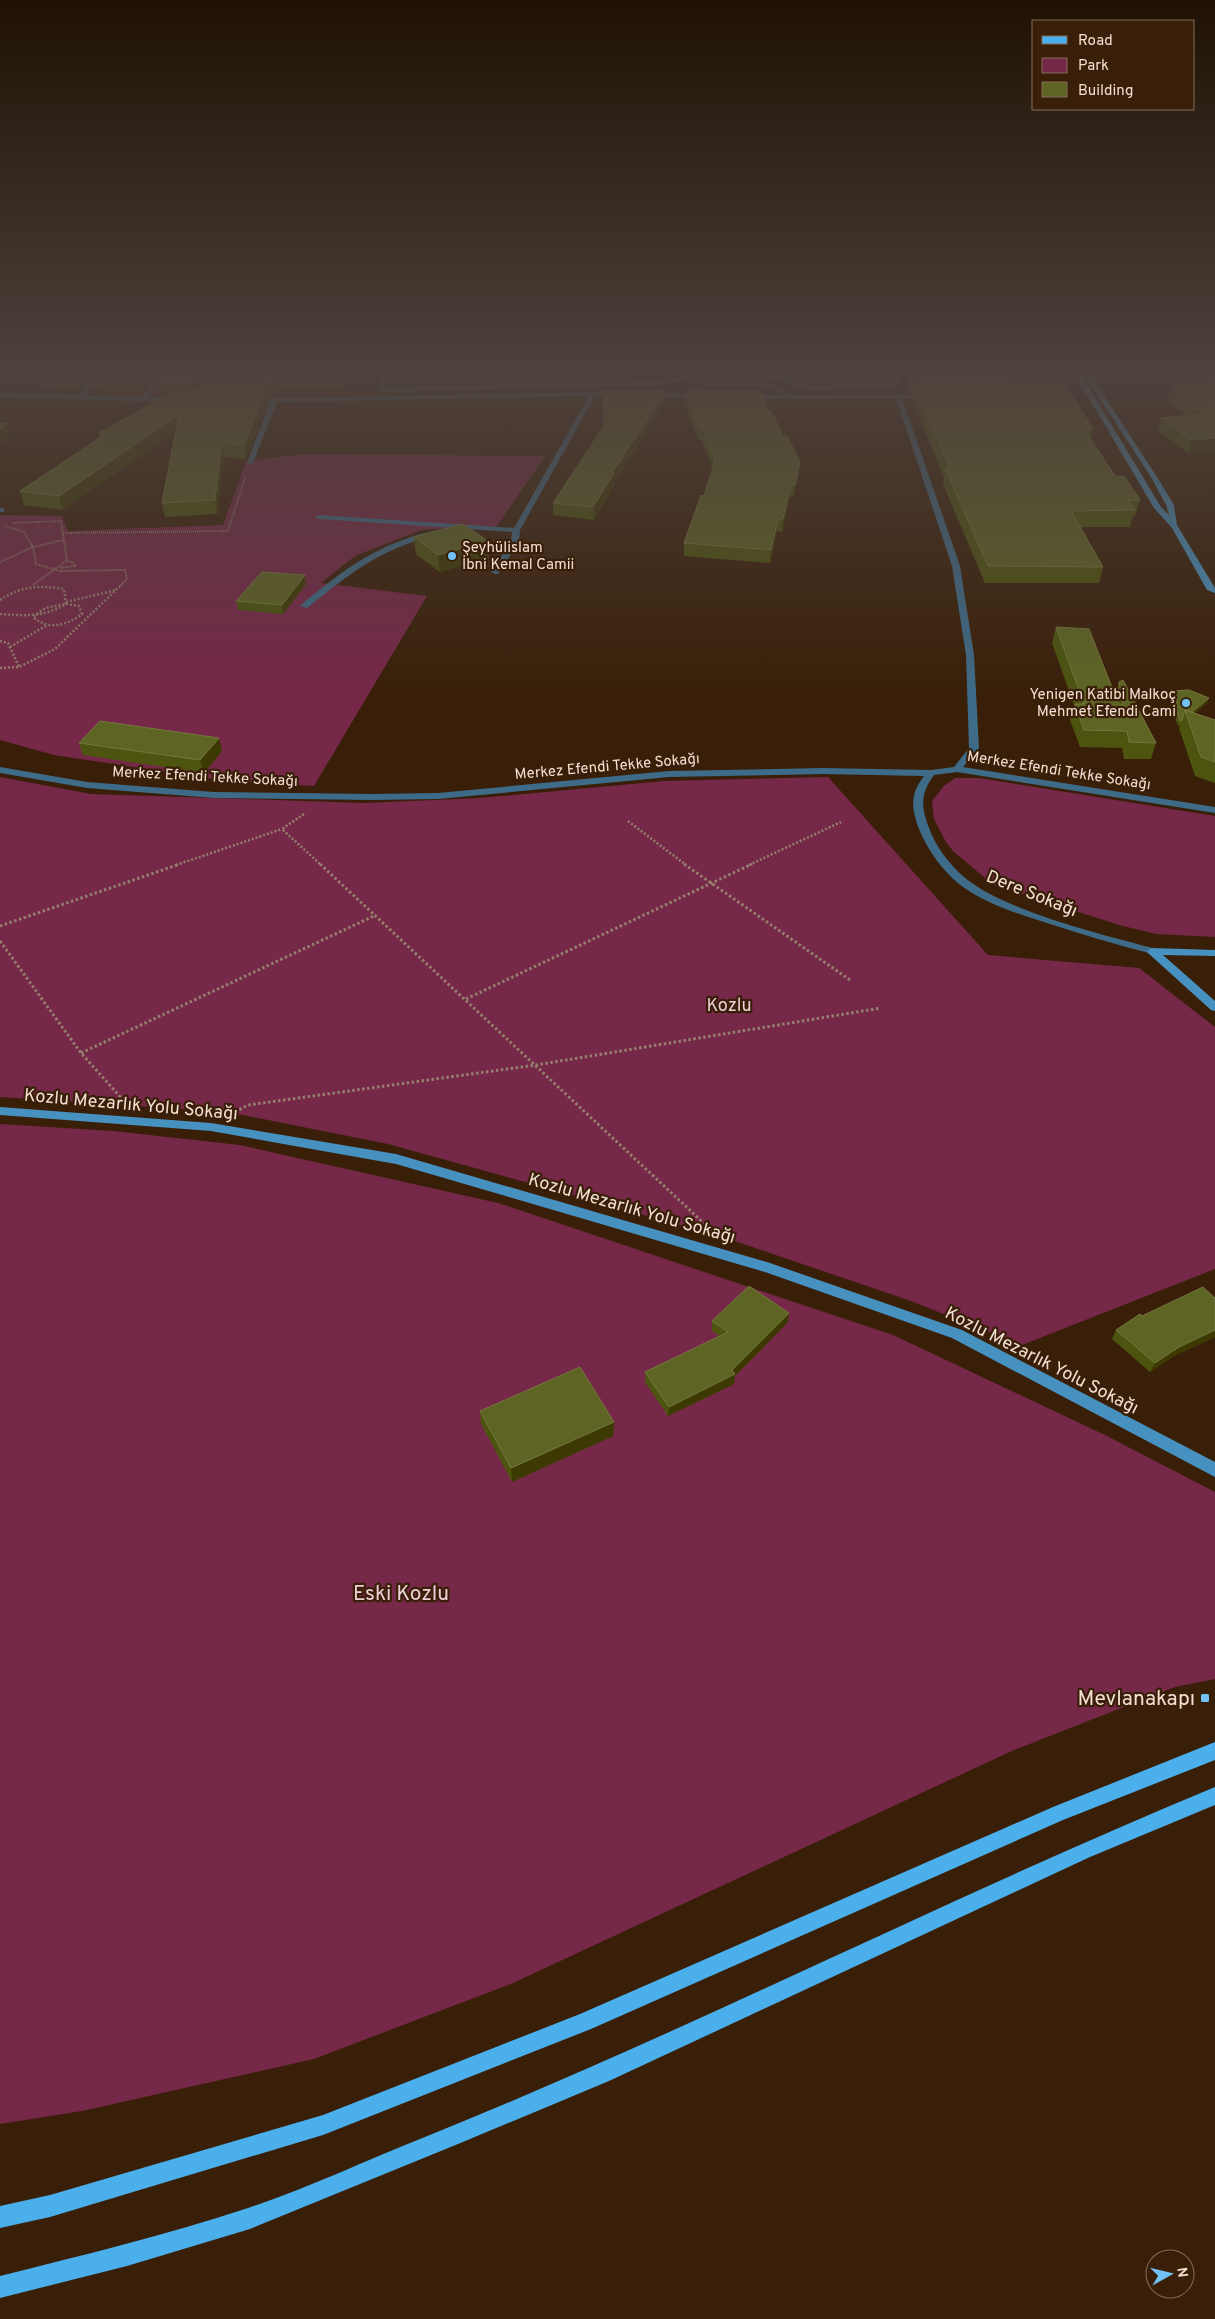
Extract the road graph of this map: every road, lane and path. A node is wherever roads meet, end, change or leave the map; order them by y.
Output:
1 (245, 479) edge
2 (545, 479) edge
3 (927, 479) edge
4 (1141, 479) edge
5 (1155, 479) edge
6 (320, 518) dead end
7 (0, 524) edge
8 (1175, 527) junction
9 (467, 528) junction
10 (516, 530) junction
11 (63, 533) junction
12 (64, 540) junction
13 (33, 547) junction
14 (0, 562) edge
15 (67, 562) junction
16 (59, 566) junction
17 (52, 572) junction
18 (495, 572) dead end
19 (31, 587) junction
20 (1214, 589) edge
21 (116, 590) junction
22 (0, 600) edge
23 (66, 603) junction
24 (304, 606) dead end
25 (0, 614) edge
26 (33, 617) junction
27 (48, 624) junction
28 (0, 641) edge
29 (10, 647) junction
30 (19, 667) junction
31 (0, 668) edge
32 (957, 769) junction
33 (0, 770) edge
34 (931, 774) junction
35 (332, 796) junction
36 (1215, 810) edge
37 (628, 821) dead end
38 (841, 822) dead end
39 (282, 829) junction
40 (710, 884) junction
41 (376, 915) junction
42 (0, 926) edge
43 (0, 941) edge
44 (1152, 951) junction
45 (1215, 953) edge
46 (850, 980) dead end
47 (466, 999) junction
48 (881, 1008) dead end
49 (1215, 1008) edge
50 (81, 1053) junction
51 (536, 1065) junction
52 (0, 1111) edge
53 (143, 1122) junction
54 (211, 1126) junction
55 (714, 1233) dead end
56 (1211, 1465) edge
57 (1215, 1751) edge
58 (1215, 1796) edge
59 (0, 2217) edge
60 (0, 2287) edge

1 - 11 path
2 - 10 street
3 - 32 street
4 - 8 street
5 - 8 street
6 - 9 street
7 - 11 path
7 - 13 path
8 - 20 street
9 - 10 street
9 - 24 street
10 - 18 street
11 - 12 path
12 - 13 path
12 - 15 path
13 - 14 path
13 - 17 path
15 - 16 path
15 - 16 path
16 - 17 path
17 - 19 path
17 - 21 path
19 - 22 path
19 - 23 path
21 - 23 path
21 - 30 path
23 - 26 path
23 - 26 path
23 - 27 path
25 - 26 path
26 - 27 path
27 - 29 path
28 - 29 path
29 - 30 path
30 - 31 path
32 - 34 street, Merkez Efendi Tekke Sokağı
32 - 36 street, Merkez Efendi Tekke Sokağı
33 - 35 street, Merkez Efendi Tekke Sokağı
34 - 35 street, Merkez Efendi Tekke Sokağı
34 - 44 street, Dere Sokağı
35 - 39 path
37 - 40 path
38 - 40 path
39 - 41 path
39 - 42 path
40 - 46 path
40 - 47 path
41 - 47 path
41 - 50 path
43 - 50 path
44 - 45 street, Dere Sokağı
44 - 49 street
47 - 51 path
48 - 51 path
50 - 53 path
51 - 54 path
51 - 55 path
52 - 53 street, Kozlu Mezarlık Yolu Sokağı
53 - 54 street, Kozlu Mezarlık Yolu Sokağı
54 - 56 street, Kozlu Mezarlık Yolu Sokağı
57 - 59 main road
58 - 60 main road

